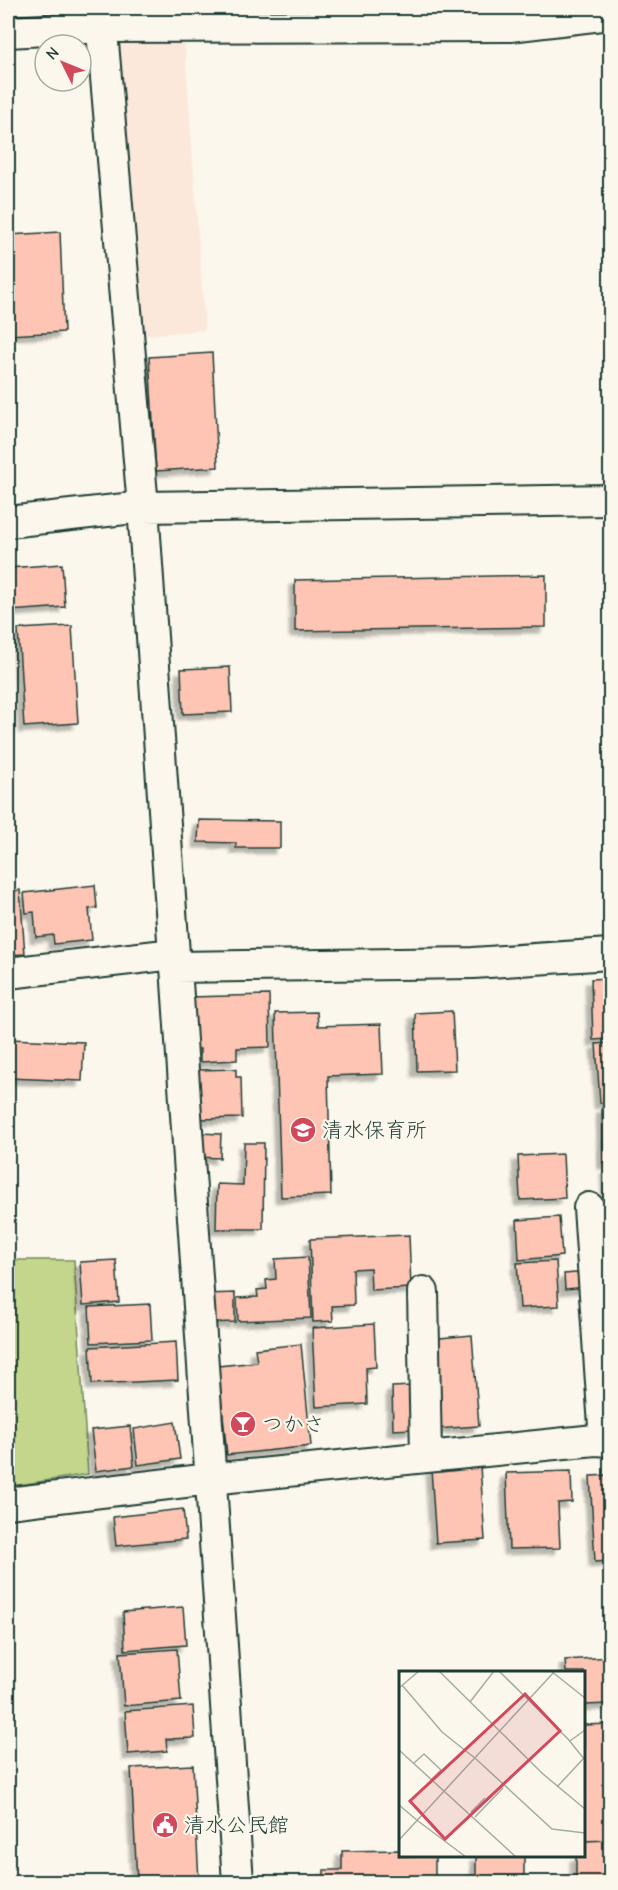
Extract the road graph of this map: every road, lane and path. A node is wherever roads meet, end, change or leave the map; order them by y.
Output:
1 (610, 14) edge
2 (101, 17) edge
3 (8, 32) edge
4 (610, 500) edge
5 (143, 507) junction
6 (8, 522) edge
7 (610, 954) edge
8 (175, 961) junction
9 (8, 973) edge
10 (589, 1208) dead end
11 (423, 1292) dead end
12 (608, 1441) edge
13 (426, 1457) junction
14 (210, 1479) junction
15 (8, 1503) edge
16 (238, 1882) edge

1 - 2 street
2 - 3 street
2 - 5 street
4 - 5 street
5 - 6 street
5 - 8 street
7 - 8 street
8 - 9 street
8 - 14 street
10 - 12 street
11 - 13 street
12 - 13 street
13 - 14 street
14 - 15 street
14 - 16 street

